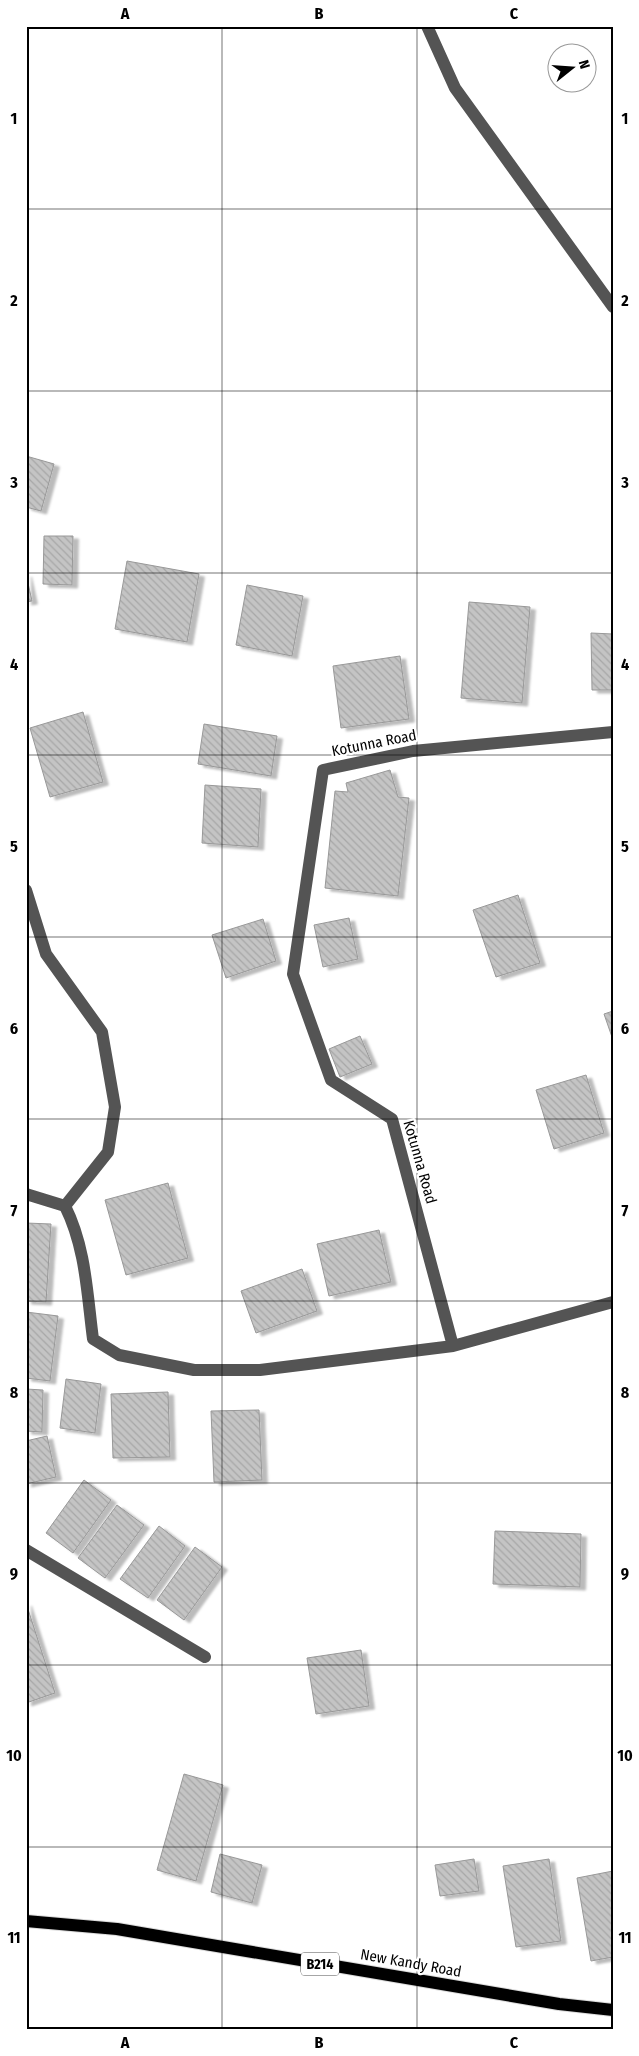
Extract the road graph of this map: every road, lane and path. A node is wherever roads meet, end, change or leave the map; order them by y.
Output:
1 (427, 26) edge
2 (613, 307) edge
3 (613, 732) edge
4 (26, 890) edge
5 (26, 1194) edge
6 (65, 1206) junction
7 (613, 1302) edge
8 (453, 1346) junction
9 (26, 1550) edge
10 (205, 1657) dead end
11 (26, 1921) edge
12 (613, 2010) edge

1 - 2 street
3 - 8 street, Kotunna Road
4 - 6 street
5 - 6 street
6 - 8 street
7 - 8 street
9 - 10 street
11 - 12 main road, New Kandy Road / B214

